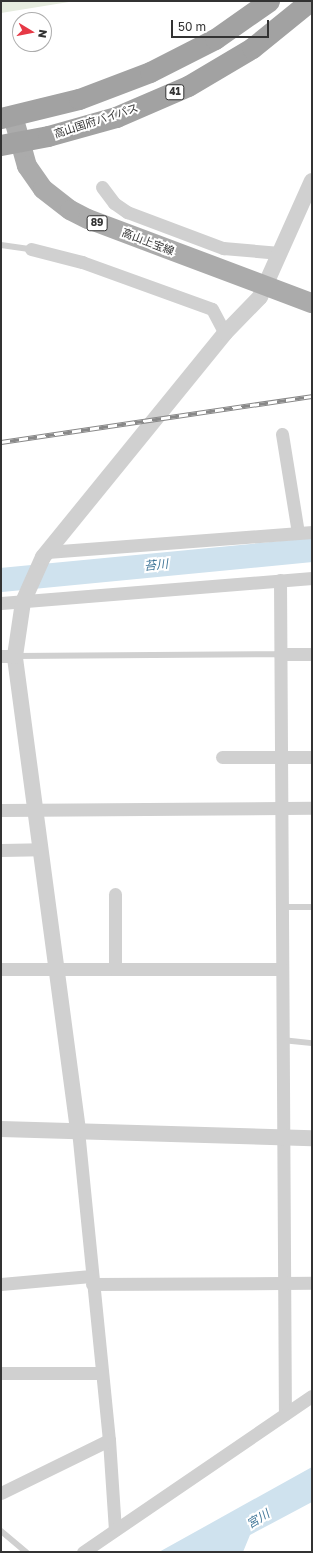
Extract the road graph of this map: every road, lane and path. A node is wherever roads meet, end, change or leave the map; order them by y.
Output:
1 (269, 1) edge
2 (309, 5) edge
3 (7, 117) edge
4 (10, 143) edge
5 (312, 182) edge
6 (102, 187) dead end
7 (309, 200) edge
8 (1, 245) edge
9 (31, 249) joint
10 (280, 253) junction
11 (312, 303) edge
12 (225, 333) junction
13 (282, 434) dead end
14 (312, 532) edge
15 (298, 533) junction
16 (45, 554) junction
17 (312, 578) edge
18 (280, 580) junction
19 (24, 600) junction
20 (1, 603) edge
21 (280, 654) junction
22 (312, 654) edge
23 (8, 656) edge
24 (222, 756) dead end
25 (280, 757) junction
26 (312, 757) edge
27 (280, 808) junction
28 (312, 808) edge
29 (35, 809) junction
30 (1, 810) edge
31 (40, 849) junction
32 (1, 850) edge
33 (115, 894) dead end
34 (280, 907) junction
35 (312, 907) edge
36 (1, 969) edge
37 (55, 969) junction
38 (115, 969) junction
39 (282, 969) junction
40 (282, 1040) junction
41 (312, 1042) edge
42 (1, 1129) edge
43 (78, 1130) junction
44 (282, 1138) junction
45 (312, 1138) edge
46 (92, 1280) junction
47 (284, 1283) junction
48 (312, 1283) edge
49 (1, 1284) edge
50 (1, 1373) edge
51 (102, 1373) junction
52 (312, 1396) edge
53 (285, 1414) junction
54 (109, 1440) junction
55 (1, 1493) edge
56 (114, 1530) junction
57 (1, 1531) edge
58 (26, 1552) edge
59 (83, 1552) edge

1 - 3 highway
2 - 4 highway, 高山国府バイパス / 41
3 - 4 main road, 高山上宝線 / 89
4 - 11 main road, 高山上宝線 / 89
5 - 7 street
6 - 10 street
7 - 10 street
8 - 9 lane
9 - 12 street
10 - 12 street
12 - 16 street
13 - 15 street
14 - 15 street
15 - 16 street
16 - 19 street
17 - 18 street
18 - 19 street
18 - 21 street
19 - 20 street
19 - 23 street
21 - 22 street
21 - 23 lane
21 - 25 street
23 - 29 street
24 - 25 street
25 - 26 street
25 - 27 street
27 - 28 street
27 - 29 street
27 - 34 street
29 - 30 street
29 - 31 street
31 - 32 street
31 - 37 street
33 - 38 street
34 - 35 lane
34 - 39 street
36 - 37 street
37 - 38 street
37 - 43 street
38 - 39 street
39 - 40 street
40 - 41 lane
40 - 44 street
42 - 43 street
43 - 44 street
43 - 46 street
44 - 45 street
44 - 47 street
46 - 47 street
46 - 49 street
46 - 51 street
47 - 48 street
47 - 53 street
50 - 51 street
51 - 54 street
52 - 53 street
53 - 56 street
54 - 55 street
54 - 56 street
56 - 59 street
57 - 58 lane

